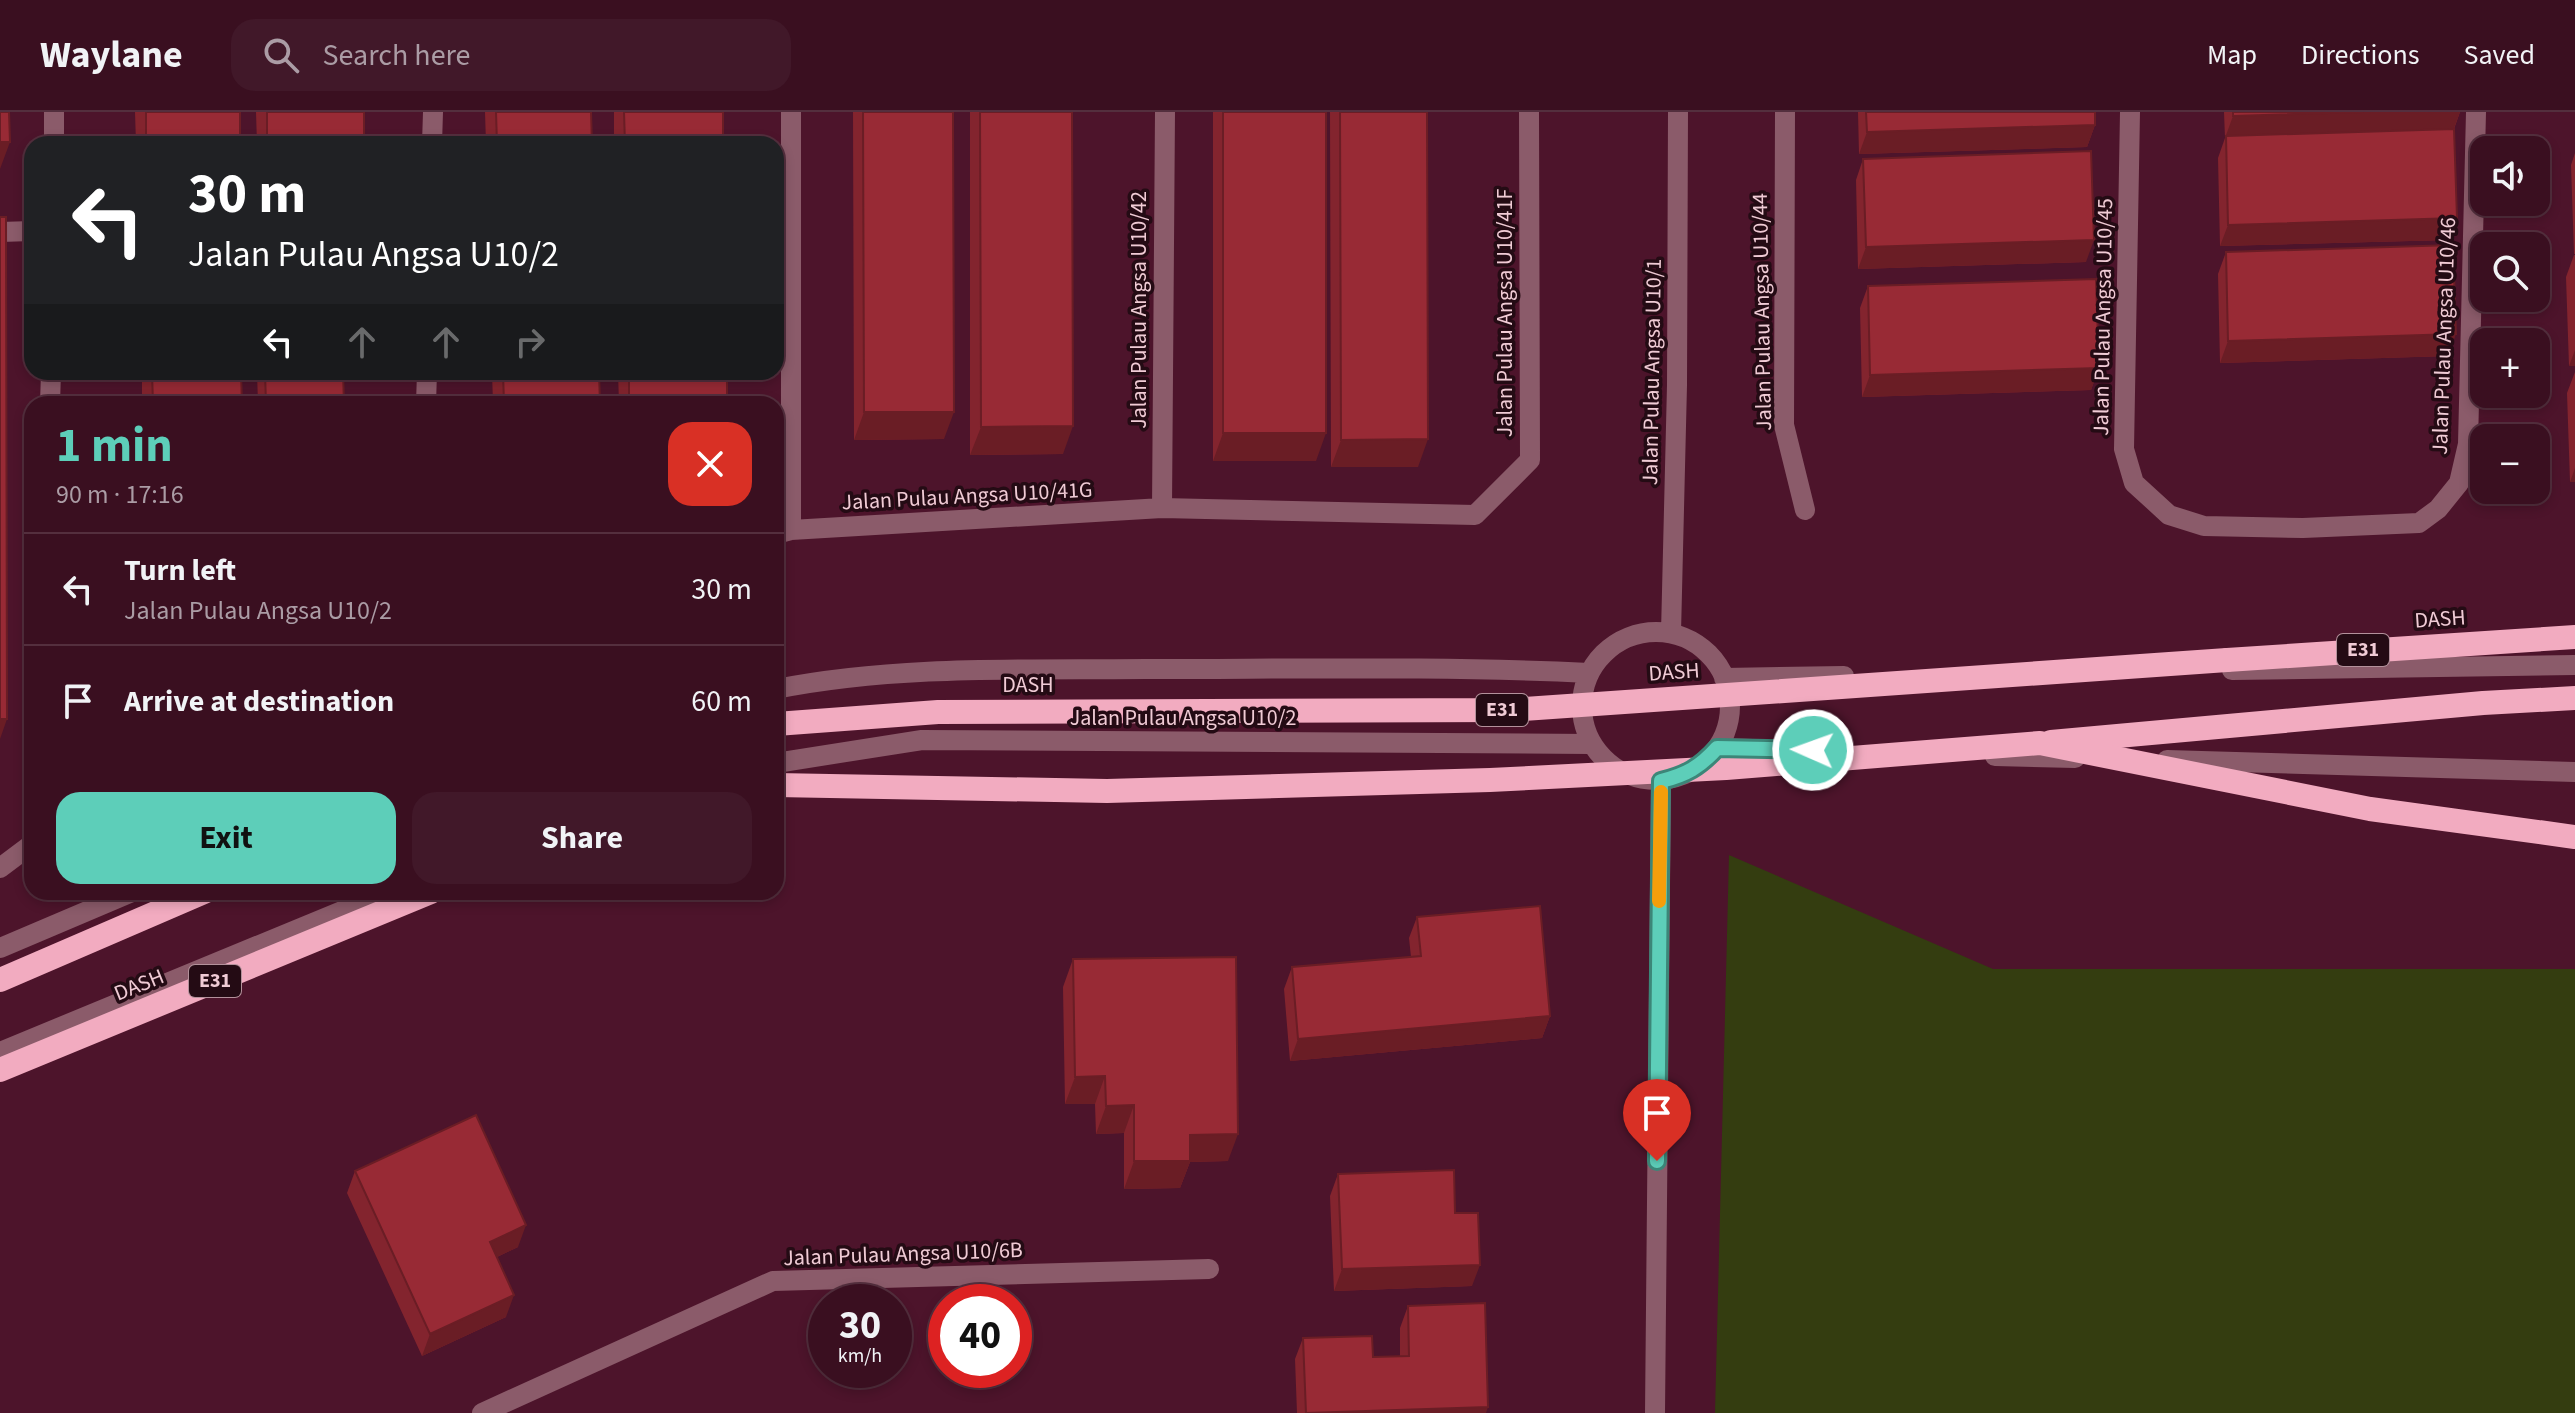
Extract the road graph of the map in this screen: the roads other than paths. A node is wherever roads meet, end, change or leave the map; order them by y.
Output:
1 (54, 112) edge
2 (433, 112) edge
3 (791, 112) edge
4 (1165, 112) edge
5 (1529, 112) edge
6 (1678, 112) edge
7 (1785, 112) edge
8 (2130, 112) edge
9 (2476, 112) edge
10 (54, 136) edge
11 (432, 136) edge
12 (24, 231) edge
13 (0, 232) edge
14 (784, 480) edge
15 (1162, 508) junction
16 (1805, 510) dead end
17 (2303, 528) joint
18 (784, 532) edge
19 (1671, 633) junction
20 (2575, 637) edge
21 (2575, 665) edge
22 (1589, 673) junction
23 (1724, 678) junction
24 (784, 687) edge
25 (2575, 698) edge
26 (784, 723) edge
27 (2040, 743) junction
28 (1591, 744) junction
29 (1717, 748) junction
30 (784, 762) edge
31 (2575, 772) edge
32 (1661, 781) junction
33 (784, 785) edge
34 (2575, 837) edge
35 (24, 850) edge
36 (0, 868) edge
37 (113, 900) edge
38 (185, 900) edge
39 (369, 900) edge
40 (412, 900) edge
41 (0, 948) edge
42 (0, 980) edge
43 (0, 1052) edge
44 (0, 1070) edge
45 (1209, 1269) dead end
46 (482, 1413) edge
47 (1655, 1413) edge

1 - 10 street
2 - 11 street
3 - 14 street
4 - 15 street, Jalan Pulau Angsa U10/42
5 - 15 street, Jalan Pulau Angsa U10/41F
6 - 19 street, Jalan Pulau Angsa U10/1
7 - 16 street, Jalan Pulau Angsa U10/44
8 - 17 street, Jalan Pulau Angsa U10/45
9 - 17 street, Jalan Pulau Angsa U10/46
12 - 13 street
15 - 18 street, Jalan Pulau Angsa U10/41G
19 - 22 street
19 - 23 street
20 - 26 highway, DASH / E31, bridge
21 - 23 street
22 - 24 street
22 - 28 street
23 - 29 street
25 - 27 highway, bridge
27 - 33 highway, bridge
27 - 34 highway, bridge
28 - 30 street, Jalan Pulau Angsa U10/2
28 - 32 street
29 - 31 street
29 - 32 street
32 - 47 street
35 - 36 street
37 - 41 street
38 - 42 highway
39 - 43 street
40 - 44 highway, DASH / E31
45 - 46 street, Jalan Pulau Angsa U10/6B

